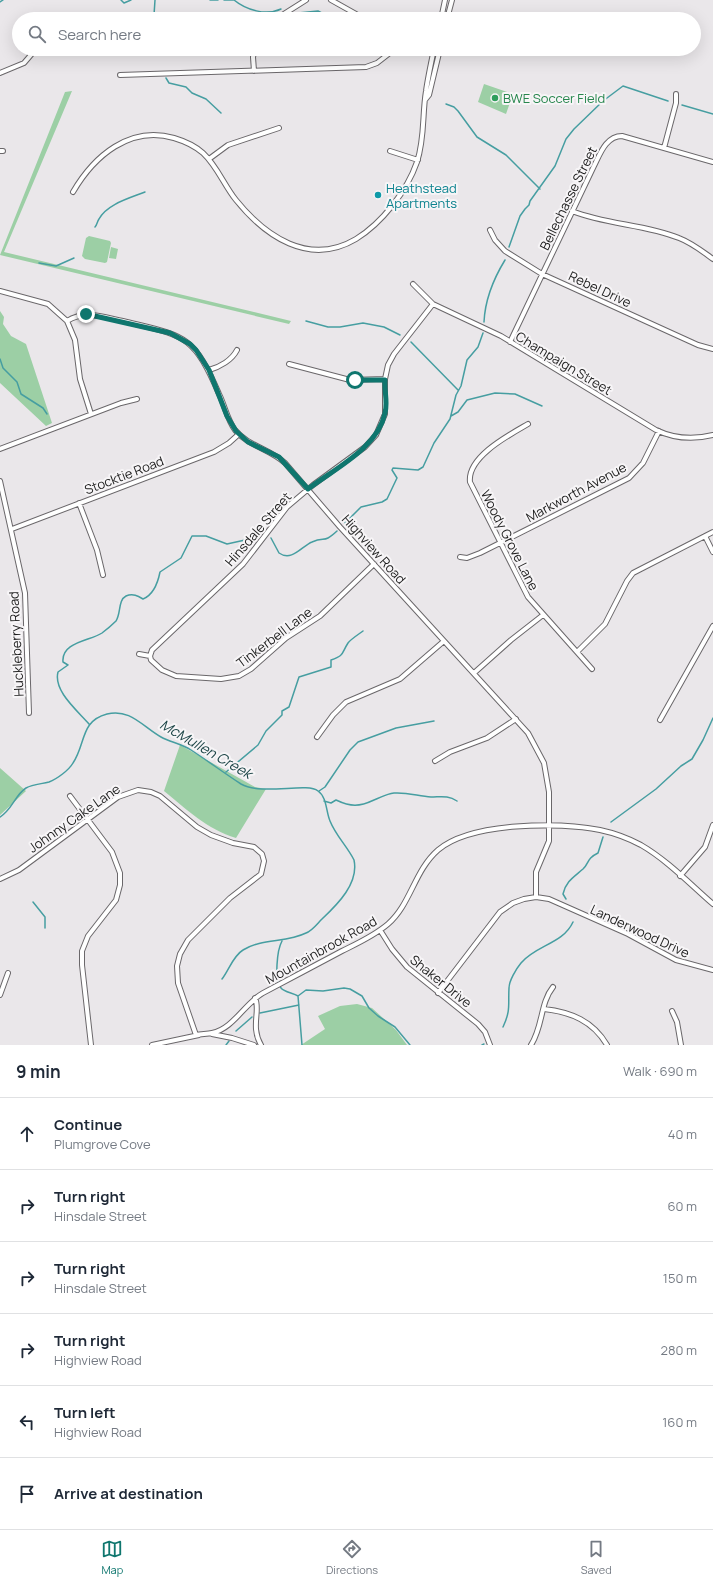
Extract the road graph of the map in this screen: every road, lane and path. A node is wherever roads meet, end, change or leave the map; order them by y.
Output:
1 (306, 0) edge
2 (332, 0) edge
3 (445, 0) edge
4 (452, 0) edge
5 (287, 12) edge
6 (353, 12) edge
7 (442, 12) edge
8 (449, 12) edge
9 (30, 56) edge
10 (253, 56) edge
11 (386, 56) edge
12 (433, 56) edge
13 (438, 56) edge
14 (254, 71) junction
15 (0, 74) edge
16 (120, 75) dead end
17 (676, 94) dead end
18 (425, 100) junction
19 (279, 128) dead end
20 (664, 148) junction
21 (390, 151) dead end
22 (209, 159) junction
23 (418, 160) junction
24 (713, 162) edge
25 (73, 192) dead end
26 (572, 210) junction
27 (490, 230) dead end
28 (713, 260) edge
29 (542, 274) junction
30 (413, 284) dead end
31 (0, 291) edge
32 (433, 304) junction
33 (67, 321) junction
34 (510, 342) junction
35 (713, 349) edge
36 (237, 350) dead end
37 (289, 364) dead end
38 (209, 370) junction
39 (385, 380) junction
40 (137, 400) dead end
41 (91, 414) junction
42 (528, 424) dead end
43 (659, 431) junction
44 (239, 434) junction
45 (713, 435) edge
46 (0, 450) edge
47 (0, 480) edge
48 (308, 489) junction
49 (79, 503) junction
50 (12, 529) junction
51 (713, 532) edge
52 (705, 536) junction
53 (499, 544) junction
54 (713, 552) edge
55 (460, 557) dead end
56 (374, 564) junction
57 (103, 575) dead end
58 (543, 615) junction
59 (713, 626) edge
60 (444, 641) junction
61 (577, 652) junction
62 (139, 654) dead end
63 (150, 656) junction
64 (592, 669) dead end
65 (474, 673) junction
66 (29, 713) dead end
67 (516, 719) junction
68 (660, 720) dead end
69 (317, 737) dead end
70 (435, 761) dead end
71 (70, 796) dead end
72 (88, 819) junction
73 (713, 825) edge
74 (550, 826) junction
75 (680, 876) junction
76 (0, 879) edge
77 (536, 897) junction
78 (713, 904) edge
79 (380, 930) junction
80 (713, 970) edge
81 (8, 973) dead end
82 (553, 987) dead end
83 (438, 993) junction
84 (0, 994) edge
85 (255, 998) junction
86 (544, 1009) junction
87 (672, 1011) dead end
88 (196, 1035) junction
89 (91, 1045) edge
90 (152, 1045) edge
91 (254, 1045) edge
92 (261, 1045) edge
93 (490, 1045) edge
94 (531, 1045) edge
95 (607, 1045) edge
96 (681, 1045) edge

1 - 5 street
2 - 6 street
3 - 7 street
4 - 8 street
9 - 15 street
10 - 14 street
11 - 14 street
12 - 18 street
13 - 18 street
14 - 16 street
17 - 20 street
18 - 23 street
19 - 22 street
20 - 24 street, Bellechasse Street
20 - 26 street, Bellechasse Street
21 - 23 street
22 - 23 street
22 - 25 street
26 - 28 street
26 - 29 street, Bellechasse Street
27 - 29 street, Rebel Drive
29 - 34 street, Bellechasse Street
29 - 35 street, Rebel Drive
30 - 32 street, Champaign Street
31 - 33 street
32 - 34 street, Champaign Street
32 - 39 street, Hinsdale Street
33 - 38 street, Highview Road
33 - 41 street
34 - 43 street, Champaign Street
36 - 38 street
37 - 39 street
38 - 44 street, Highview Road
39 - 48 street, Hinsdale Street
40 - 41 street
41 - 46 street
42 - 53 street, Woody Grove Lane
43 - 45 street, Champaign Street
43 - 53 street, Markworth Avenue
44 - 48 street, Highview Road
44 - 49 street, Stocktie Road
47 - 50 street, Huckleberry Road
48 - 56 street, Highview Road
48 - 63 street, Hinsdale Street
49 - 50 street, Stocktie Road
49 - 57 street
50 - 66 street, Huckleberry Road
51 - 52 street
52 - 54 street
52 - 61 street
53 - 55 street, Markworth Avenue
53 - 58 street, Woody Grove Lane
56 - 60 street, Highview Road
56 - 63 street, Tinkerbell Lane
58 - 61 street, Woody Grove Lane
58 - 65 street
59 - 68 street
60 - 65 street, Highview Road
60 - 69 street
61 - 64 street, Woody Grove Lane
62 - 63 street
65 - 67 street, Highview Road
67 - 70 street
67 - 74 street, Highview Road
71 - 72 street
72 - 76 street, Johnny Cake Lane
72 - 88 street, Johnny Cake Lane
72 - 89 street
73 - 75 street
74 - 75 street, Mountainbrook Road
74 - 77 street, Highview Road
74 - 79 street, Mountainbrook Road
75 - 78 street, Mountainbrook Road
77 - 80 street, Landerwood Drive
77 - 83 street, Landerwood Drive
79 - 83 street, Shaker Drive
79 - 85 street, Mountainbrook Road
81 - 84 street
82 - 86 street
83 - 93 street, Shaker Drive
85 - 88 street, Mountainbrook Road
85 - 92 street, Mountainbrook Road
86 - 94 street
86 - 95 street
87 - 96 street
88 - 90 street
88 - 91 street

